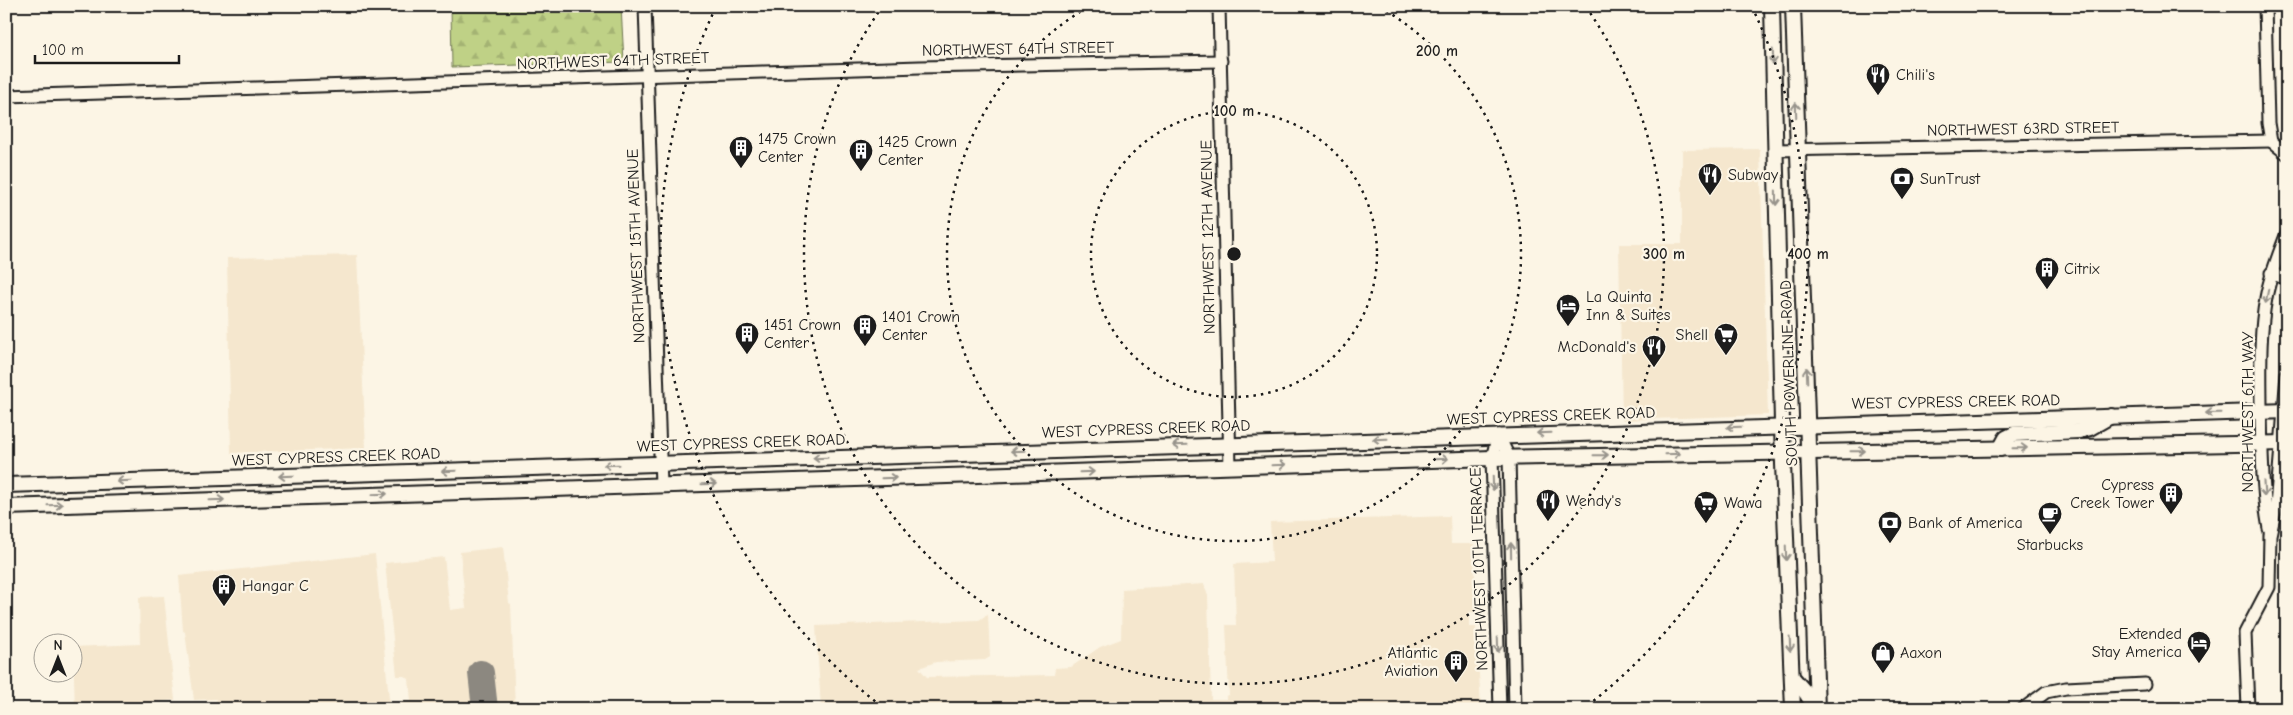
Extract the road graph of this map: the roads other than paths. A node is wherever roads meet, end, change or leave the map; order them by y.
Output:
1 (645, 6) edge
2 (1219, 6) edge
3 (1772, 6) edge
4 (1793, 6) edge
5 (2265, 6) edge
6 (1220, 61) junction
7 (646, 76) junction
8 (6, 96) edge
9 (2271, 141) junction
10 (1797, 149) junction
11 (1776, 150) junction
12 (2287, 154) edge
13 (2287, 233) edge
14 (2272, 273) junction
15 (2287, 279) edge
16 (2287, 374) edge
17 (2285, 411) edge
18 (2261, 412) junction
19 (2112, 415) junction
20 (1808, 424) junction
21 (1782, 425) junction
22 (1498, 435) junction
23 (2262, 443) junction
24 (2284, 443) edge
25 (1229, 444) junction
26 (2000, 449) junction
27 (1783, 451) junction
28 (1809, 452) junction
29 (868, 456) junction
30 (1509, 457) junction
31 (1492, 458) junction
32 (660, 464) junction
33 (1230, 467) junction
34 (836, 480) junction
35 (6, 484) edge
36 (661, 485) junction
37 (6, 507) edge
38 (2270, 534) junction
39 (1792, 677) junction
40 (2145, 684) dead end
41 (1515, 694) junction
42 (1499, 695) junction
43 (1500, 709) edge
44 (1515, 709) edge
45 (1793, 709) edge
46 (1816, 709) edge
47 (2023, 709) edge
48 (2248, 709) edge

1 - 7 street, NORTHWEST 15TH AVENUE
2 - 6 street, NORTHWEST 12TH AVENUE
3 -> 11 main road, SOUTH POWERLINE ROAD
10 -> 4 main road, SOUTH POWERLINE ROAD
5 - 9 street
6 - 7 street, NORTHWEST 64TH STREET
6 - 25 street, NORTHWEST 12TH AVENUE
7 - 8 street, NORTHWEST 64TH STREET
7 - 32 street, NORTHWEST 15TH AVENUE
9 - 10 street, NORTHWEST 63RD STREET
9 - 12 street
10 - 11 street, NORTHWEST 63RD STREET
20 -> 10 main road, SOUTH POWERLINE ROAD
11 -> 21 main road, SOUTH POWERLINE ROAD
13 - 14 street, NORTHWEST 6TH WAY
14 - 15 street
14 -> 18 street, NORTHWEST 6TH WAY
16 - 17 street, NORTHWEST 6TH WAY
17 - 18 main road, WEST CYPRESS CREEK ROAD
17 - 24 street, NORTHWEST 6TH WAY
18 -> 19 main road, WEST CYPRESS CREEK ROAD
18 - 23 street, NORTHWEST 6TH WAY
19 - 20 main road, WEST CYPRESS CREEK ROAD
19 - 26 main road
20 - 21 main road, WEST CYPRESS CREEK ROAD
20 - 28 main road, SOUTH POWERLINE ROAD
21 -> 22 main road, WEST CYPRESS CREEK ROAD
21 - 27 main road, SOUTH POWERLINE ROAD
22 -> 25 main road, WEST CYPRESS CREEK ROAD
22 - 30 street, NORTHWEST 10TH TERRACE
22 - 31 street, NORTHWEST 10TH TERRACE
23 - 24 main road
26 -> 23 main road
23 -> 38 street, NORTHWEST 6TH WAY
24 - 38 street, NORTHWEST 6TH WAY
25 -> 29 main road, WEST CYPRESS CREEK ROAD
25 - 33 street, NORTHWEST 12TH AVENUE
28 -> 26 main road
27 - 28 main road
30 -> 27 main road
27 -> 39 main road, SOUTH POWERLINE ROAD
28 - 46 main road, SOUTH POWERLINE ROAD
29 -> 32 main road, WEST CYPRESS CREEK ROAD
29 - 34 main road
30 - 31 main road
41 -> 30 street, NORTHWEST 10TH TERRACE
33 -> 31 main road
31 -> 42 street, NORTHWEST 10TH TERRACE
32 -> 35 main road, WEST CYPRESS CREEK ROAD
32 - 36 street, NORTHWEST 15TH AVENUE
34 -> 33 main road
36 -> 34 main road
37 -> 36 main road
38 - 48 street, NORTHWEST 6TH WAY
39 - 45 main road, SOUTH POWERLINE ROAD
39 - 46 main road
40 - 47 street
41 - 42 street
41 - 44 street, NORTHWEST 10TH TERRACE
42 - 43 street, NORTHWEST 10TH TERRACE

